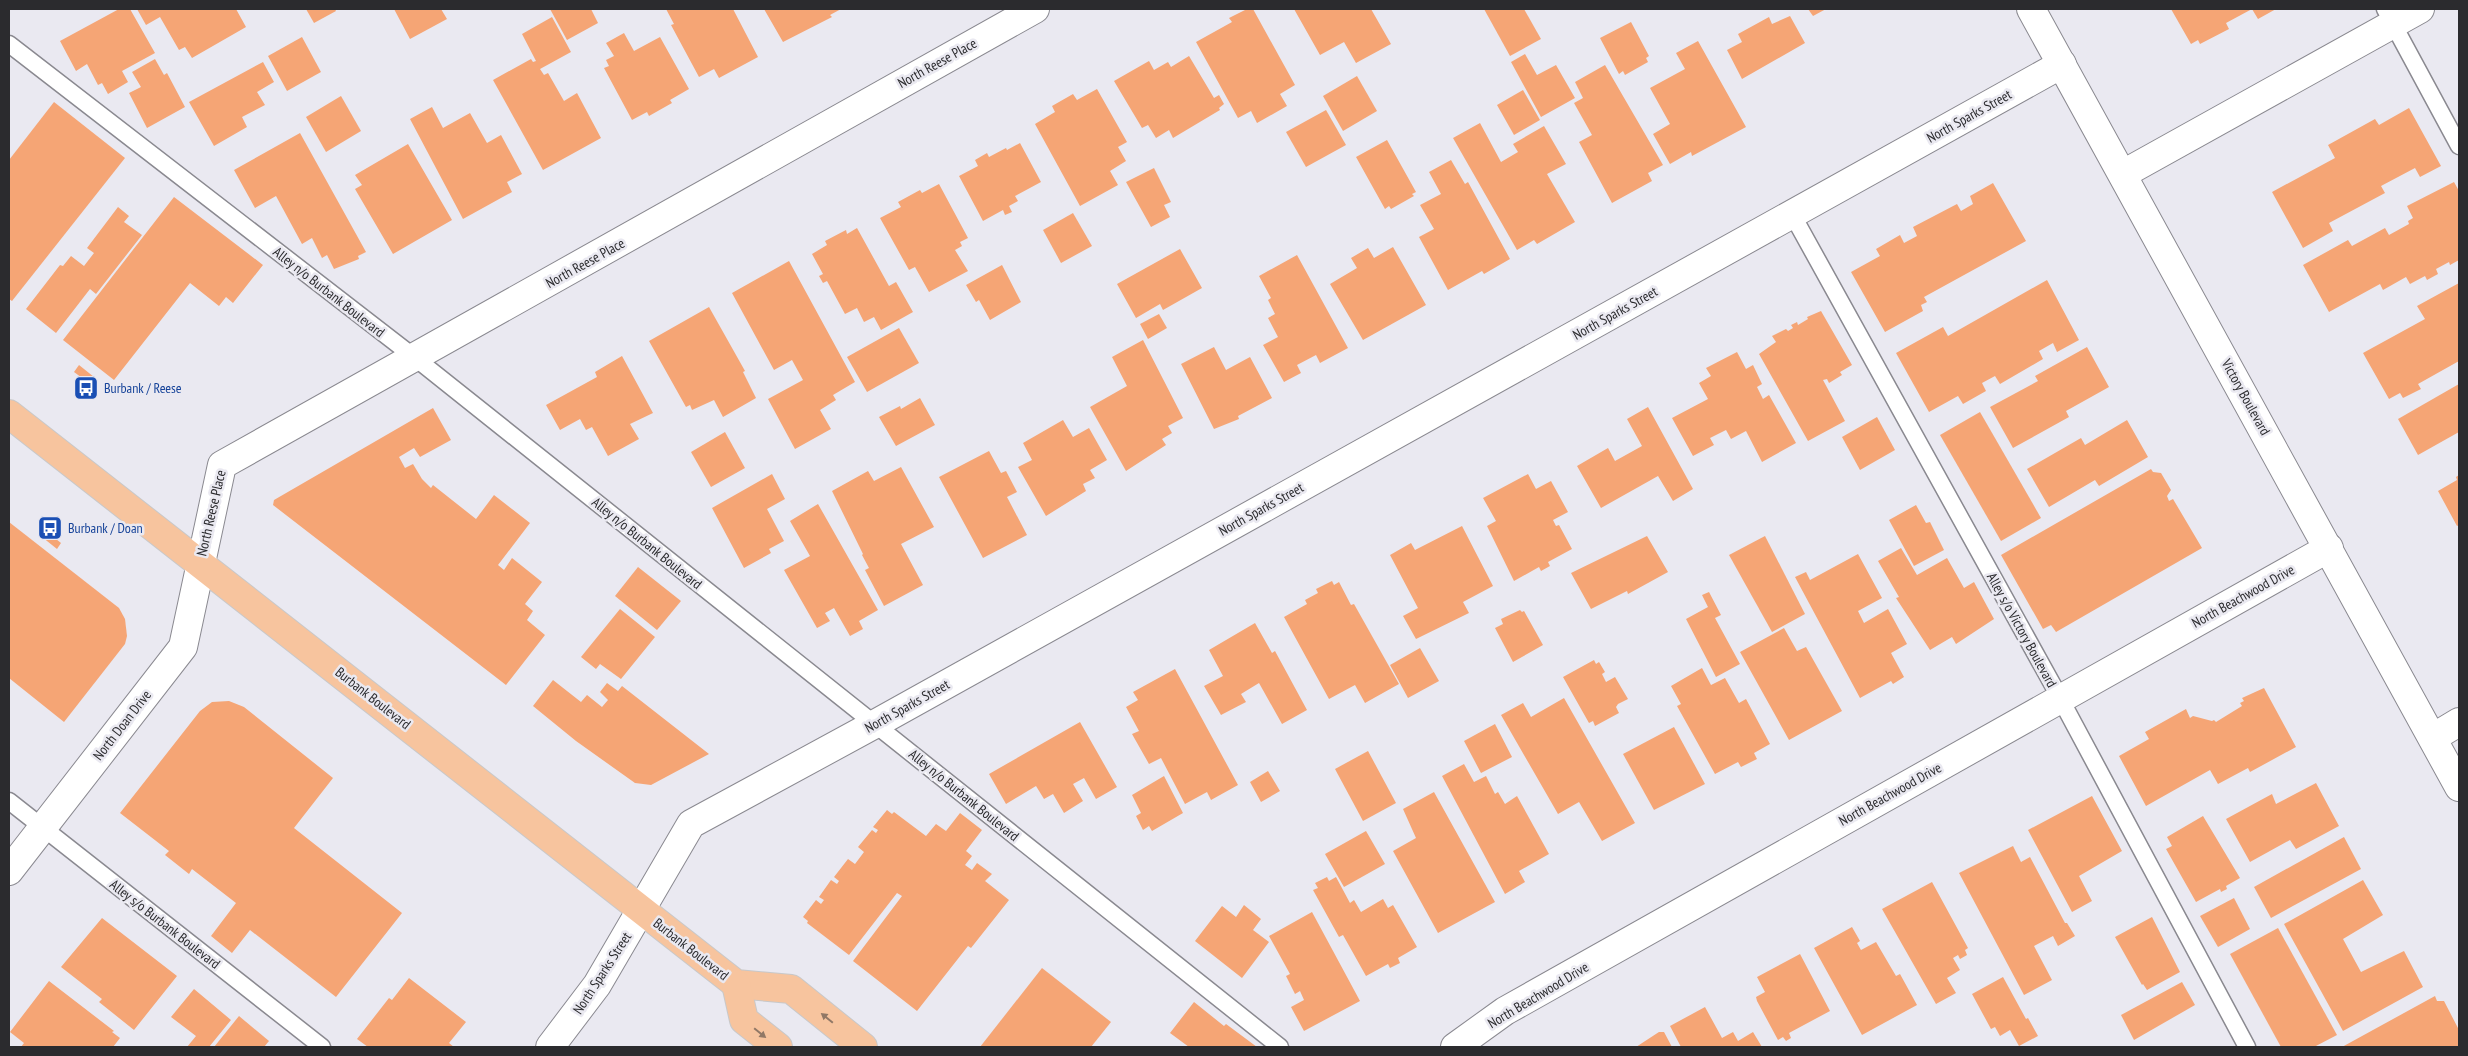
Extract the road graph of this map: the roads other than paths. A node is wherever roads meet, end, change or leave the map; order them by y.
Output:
1 (1035, 9) edge
2 (2031, 9) edge
3 (2420, 9) edge
4 (2389, 16) edge
5 (9, 44) edge
6 (2062, 64) junction
7 (2459, 146) edge
8 (2123, 174) junction
9 (1792, 214) junction
10 (414, 358) junction
11 (9, 414) edge
12 (2329, 548) junction
13 (200, 563) junction
14 (2060, 698) junction
15 (2459, 722) edge
16 (875, 724) junction
17 (2434, 738) junction
18 (2459, 787) edge
19 (9, 801) edge
20 (42, 827) junction
21 (9, 870) edge
22 (642, 910) junction
23 (736, 984) junction
24 (322, 1047) edge
25 (550, 1047) edge
26 (778, 1047) edge
27 (864, 1047) edge
28 (1280, 1047) edge
29 (1455, 1047) edge
30 (2247, 1047) edge

1 - 10 street, North Reese Place
2 - 6 street, Victory Boulevard
3 - 4 street
4 - 7 lane
4 - 8 street
5 - 10 lane, Alley n/o Burbank Boulevard
6 - 8 street, Victory Boulevard
6 - 9 street, North Sparks Street
8 - 12 street, Victory Boulevard
9 - 14 lane, Alley s/o Victory Boulevard
9 - 16 street, North Sparks Street
10 - 13 street, North Reese Place
10 - 16 lane, Alley n/o Burbank Boulevard
11 - 13 main road, Burbank Boulevard
12 - 14 street, North Beachwood Drive
12 - 17 street, Victory Boulevard
13 - 20 street, North Doan Drive
13 - 22 main road, Burbank Boulevard
14 - 29 street, North Beachwood Drive
14 - 30 lane, Alley s/o Victory Boulevard
15 - 17 street
16 - 22 street, North Sparks Street
16 - 28 lane, Alley n/o Burbank Boulevard
17 - 18 street, Victory Boulevard
19 - 20 lane, Alley s/o Burbank Boulevard
20 - 21 street, North Doan Drive
20 - 24 lane, Alley s/o Burbank Boulevard
22 - 23 main road, Burbank Boulevard
22 - 25 street, North Sparks Street
23 -> 26 main road, Burbank Boulevard
27 -> 23 main road, Burbank Boulevard

